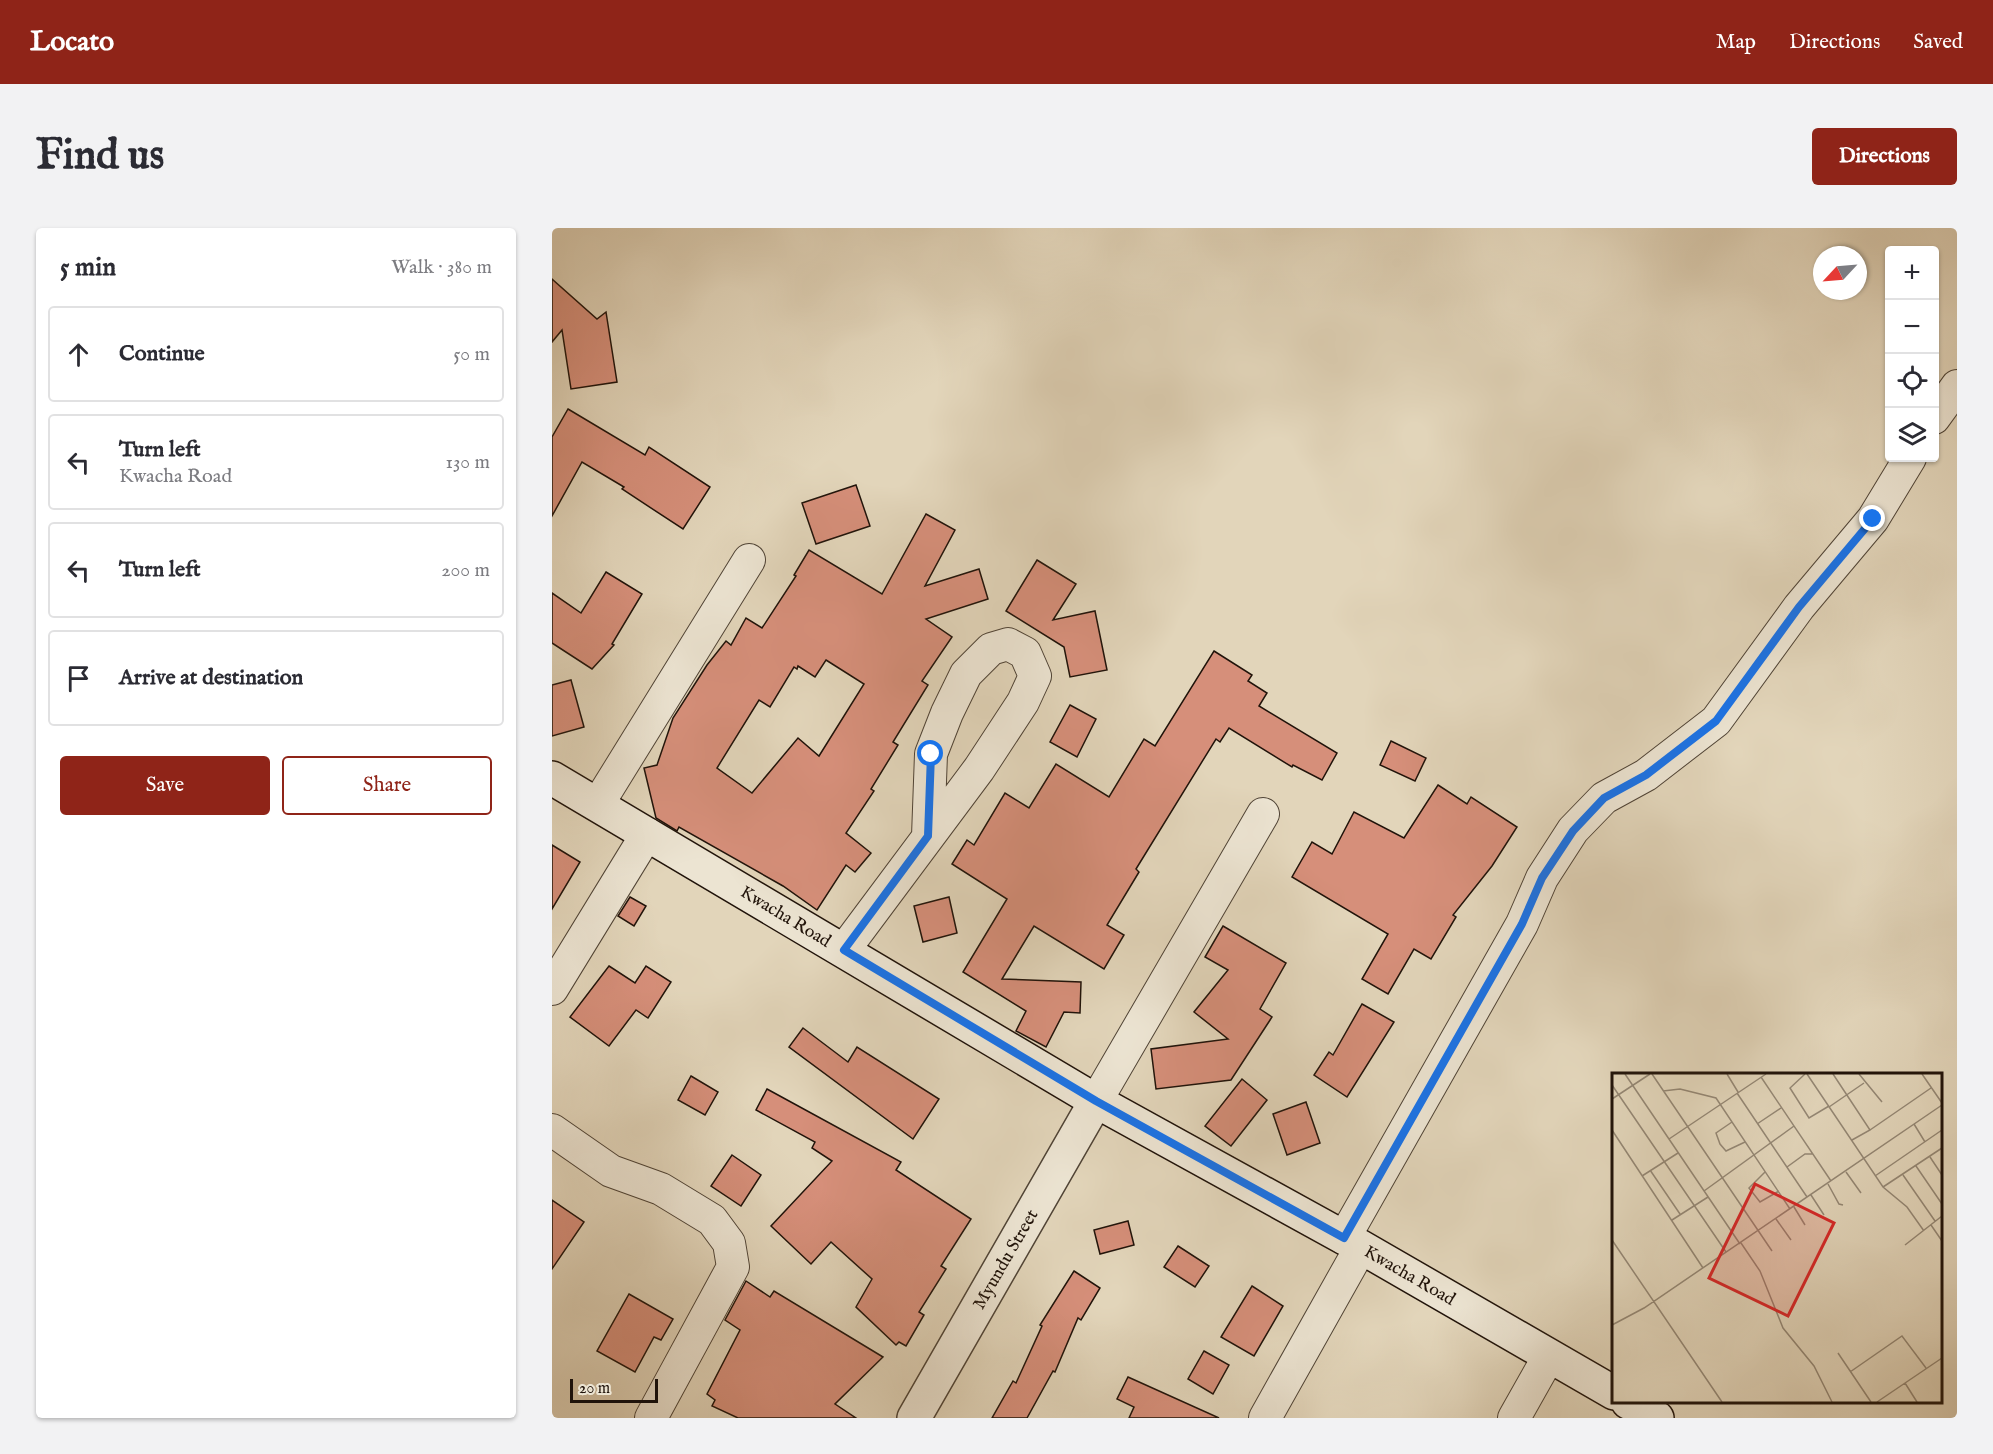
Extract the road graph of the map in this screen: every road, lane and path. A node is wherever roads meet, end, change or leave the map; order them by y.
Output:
1 (1957, 386) edge
2 (1939, 412) edge
3 (1908, 462) edge
4 (749, 560) dead end
5 (552, 778) edge
6 (598, 804) junction
7 (1263, 814) dead end
8 (647, 834) junction
9 (928, 836) junction
10 (844, 950) junction
11 (552, 989) edge
12 (1096, 1101) junction
13 (552, 1130) edge
14 (1353, 1242) junction
15 (1549, 1356) junction
16 (1612, 1392) edge
17 (1631, 1403) edge
18 (651, 1418) edge
19 (914, 1418) edge
20 (1265, 1418) edge
21 (1514, 1418) edge
22 (1657, 1418) edge

1 - 2 street
3 - 14 street
4 - 6 street
5 - 6 main road, Kwacha Road
6 - 8 main road, Kwacha Road
7 - 12 street
8 - 10 main road, Kwacha Road
8 - 11 street
9 - 9 street
9 - 10 street
10 - 12 main road, Kwacha Road
12 - 14 main road, Kwacha Road
12 - 19 main road, Myundu Street
13 - 18 street
14 - 15 main road, Kwacha Road
14 - 20 street
15 - 16 main road, Kwacha Road
15 - 21 street
17 - 22 main road

